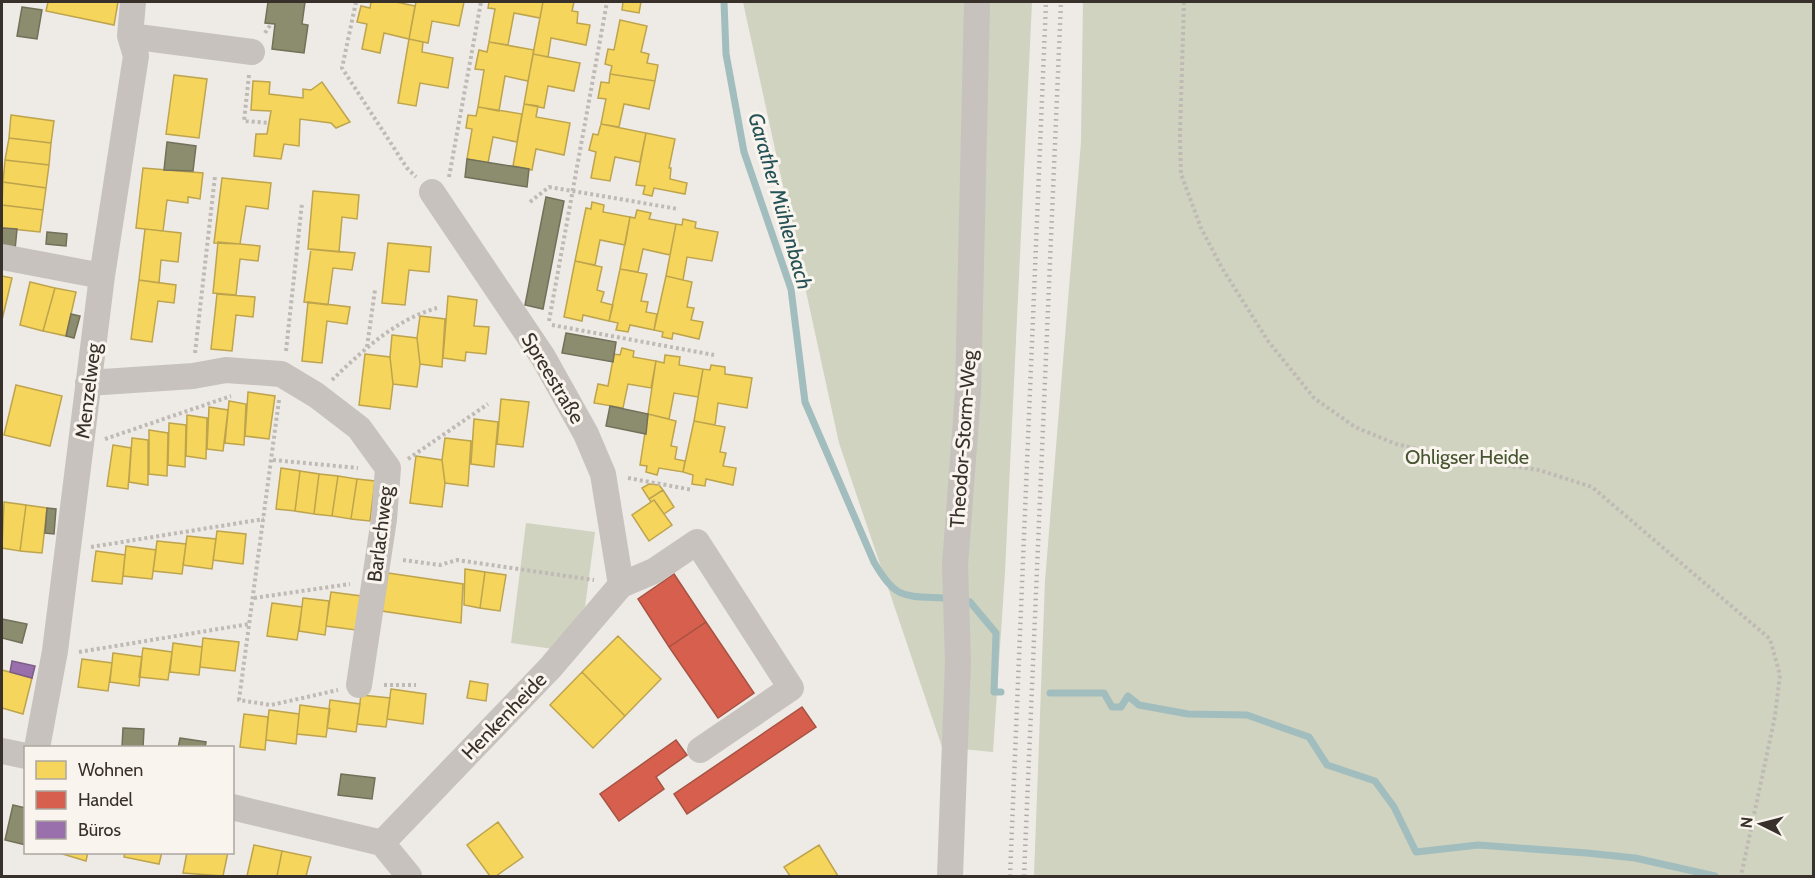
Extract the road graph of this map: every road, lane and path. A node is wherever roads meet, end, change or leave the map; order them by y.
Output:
1 (133, 2) edge
2 (356, 2) edge
3 (482, 2) edge
4 (608, 2) edge
5 (977, 2) edge
6 (1184, 2) edge
7 (130, 36) junction
8 (252, 52) joint
9 (269, 123) dead end
10 (215, 176) dead end
11 (440, 188) junction
12 (573, 191) junction
13 (530, 202) dead end
14 (302, 203) dead end
15 (678, 209) dead end
16 (2, 257) edge
17 (102, 276) junction
18 (375, 290) dead end
19 (437, 308) dead end
20 (367, 347) junction
21 (714, 355) dead end
22 (195, 360) dead end
23 (284, 361) dead end
24 (329, 382) dead end
25 (88, 383) junction
26 (280, 388) dead end
27 (237, 394) dead end
28 (488, 404) dead end
29 (101, 440) dead end
30 (273, 460) junction
31 (403, 463) dead end
32 (363, 468) dead end
33 (603, 474) junction
34 (693, 490) dead end
35 (264, 519) junction
36 (87, 548) dead end
37 (376, 569) junction
38 (621, 585) junction
39 (253, 598) junction
40 (249, 624) junction
41 (75, 653) dead end
42 (359, 685) junction
43 (416, 686) dead end
44 (37, 746) edge
45 (700, 750) dead end
46 (2, 751) edge
47 (24, 756) edge
48 (234, 807) edge
49 (382, 843) junction
50 (409, 876) edge
51 (950, 876) edge
52 (1741, 876) edge

1 - 7 street, Menzelweg
2 - 11 path
3 - 11 path
4 - 12 path
5 - 51 street, Theodor-Storm-Weg
6 - 52 path
7 - 8 street
7 - 17 street, Menzelweg
8 - 9 path
10 - 22 path
11 - 33 street, Spreestraße
12 - 13 path
12 - 15 path
12 - 21 path
14 - 23 path
16 - 17 street
17 - 25 street, Menzelweg
18 - 20 path
19 - 20 path
20 - 24 path
25 - 37 street, Barlachweg
25 - 44 street, Menzelweg
26 - 30 path
27 - 29 path
28 - 31 path
30 - 32 path
30 - 35 path
33 - 34 path
33 - 38 street, Spreestraße
35 - 36 path
35 - 39 path
37 - 38 path
37 - 39 path
37 - 42 street, Barlachweg
38 - 45 street
38 - 49 street, Henkenheide
39 - 40 path
40 - 41 path
40 - 42 path
42 - 43 path
46 - 47 street
48 - 49 street
49 - 50 street

